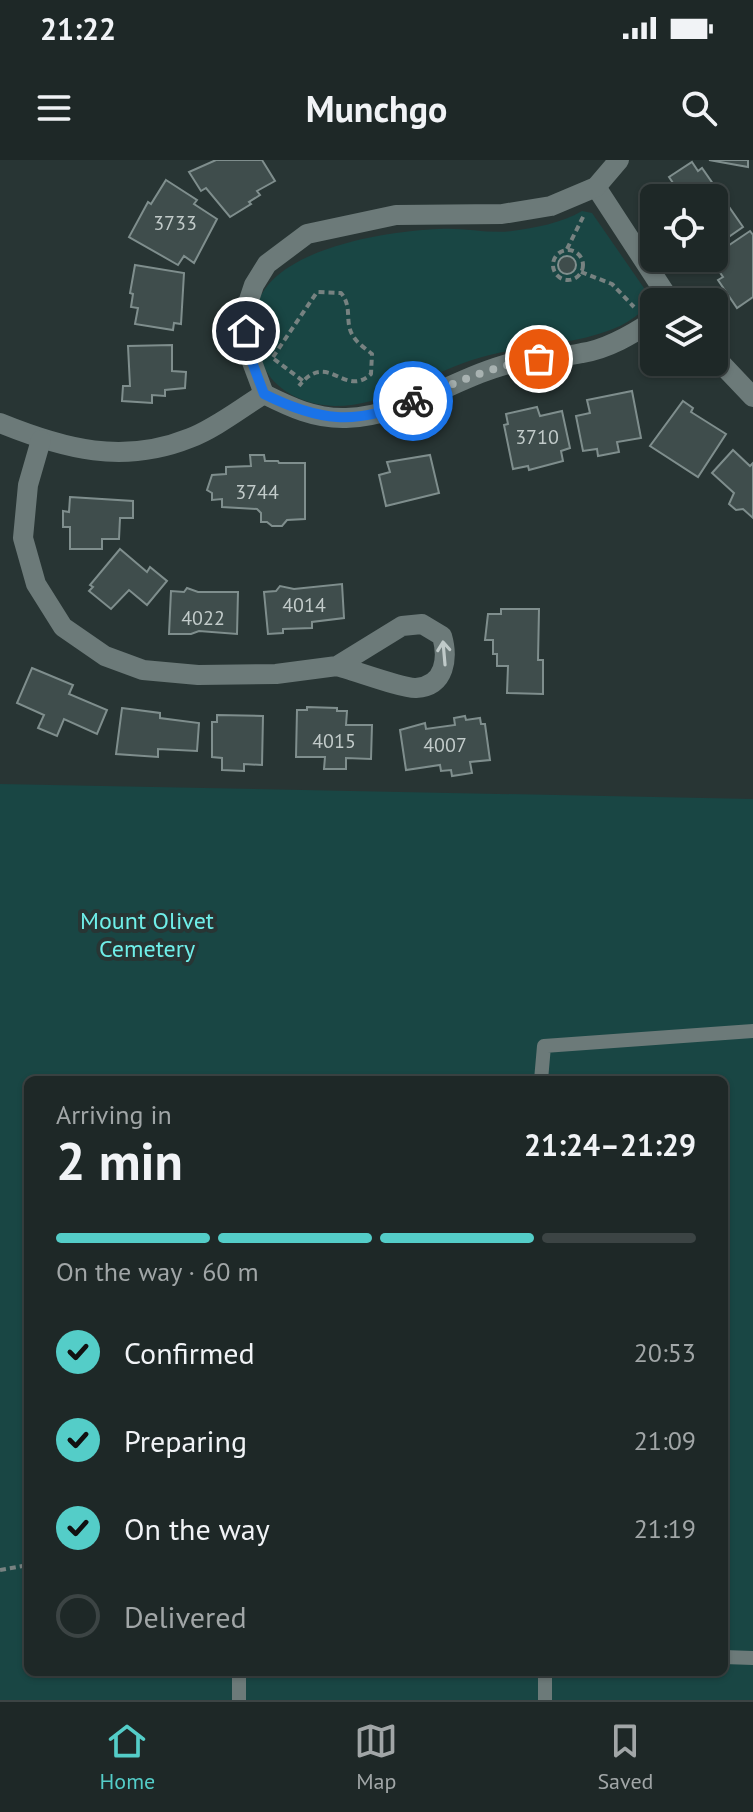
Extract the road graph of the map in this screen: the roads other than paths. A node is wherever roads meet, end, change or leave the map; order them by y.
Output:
1 (619, 160) edge
2 (596, 187) junction
3 (662, 288) edge
4 (640, 330) edge
5 (728, 371) edge
6 (264, 394) junction
7 (753, 397) edge
8 (0, 423) edge
9 (41, 440) junction
10 (337, 666) junction
11 (753, 1031) edge
12 (541, 1076) edge
13 (728, 1657) edge
14 (753, 1658) edge
15 (239, 1676) edge
16 (545, 1676) edge
17 (239, 1700) edge
18 (545, 1700) edge

1 - 2 street
2 - 3 street
2 - 6 street
4 - 6 street
5 - 7 street
6 - 9 street
8 - 9 street
9 - 10 street
10 -> 10 street
11 - 12 lane
13 - 14 lane
15 - 17 lane
16 - 18 lane

